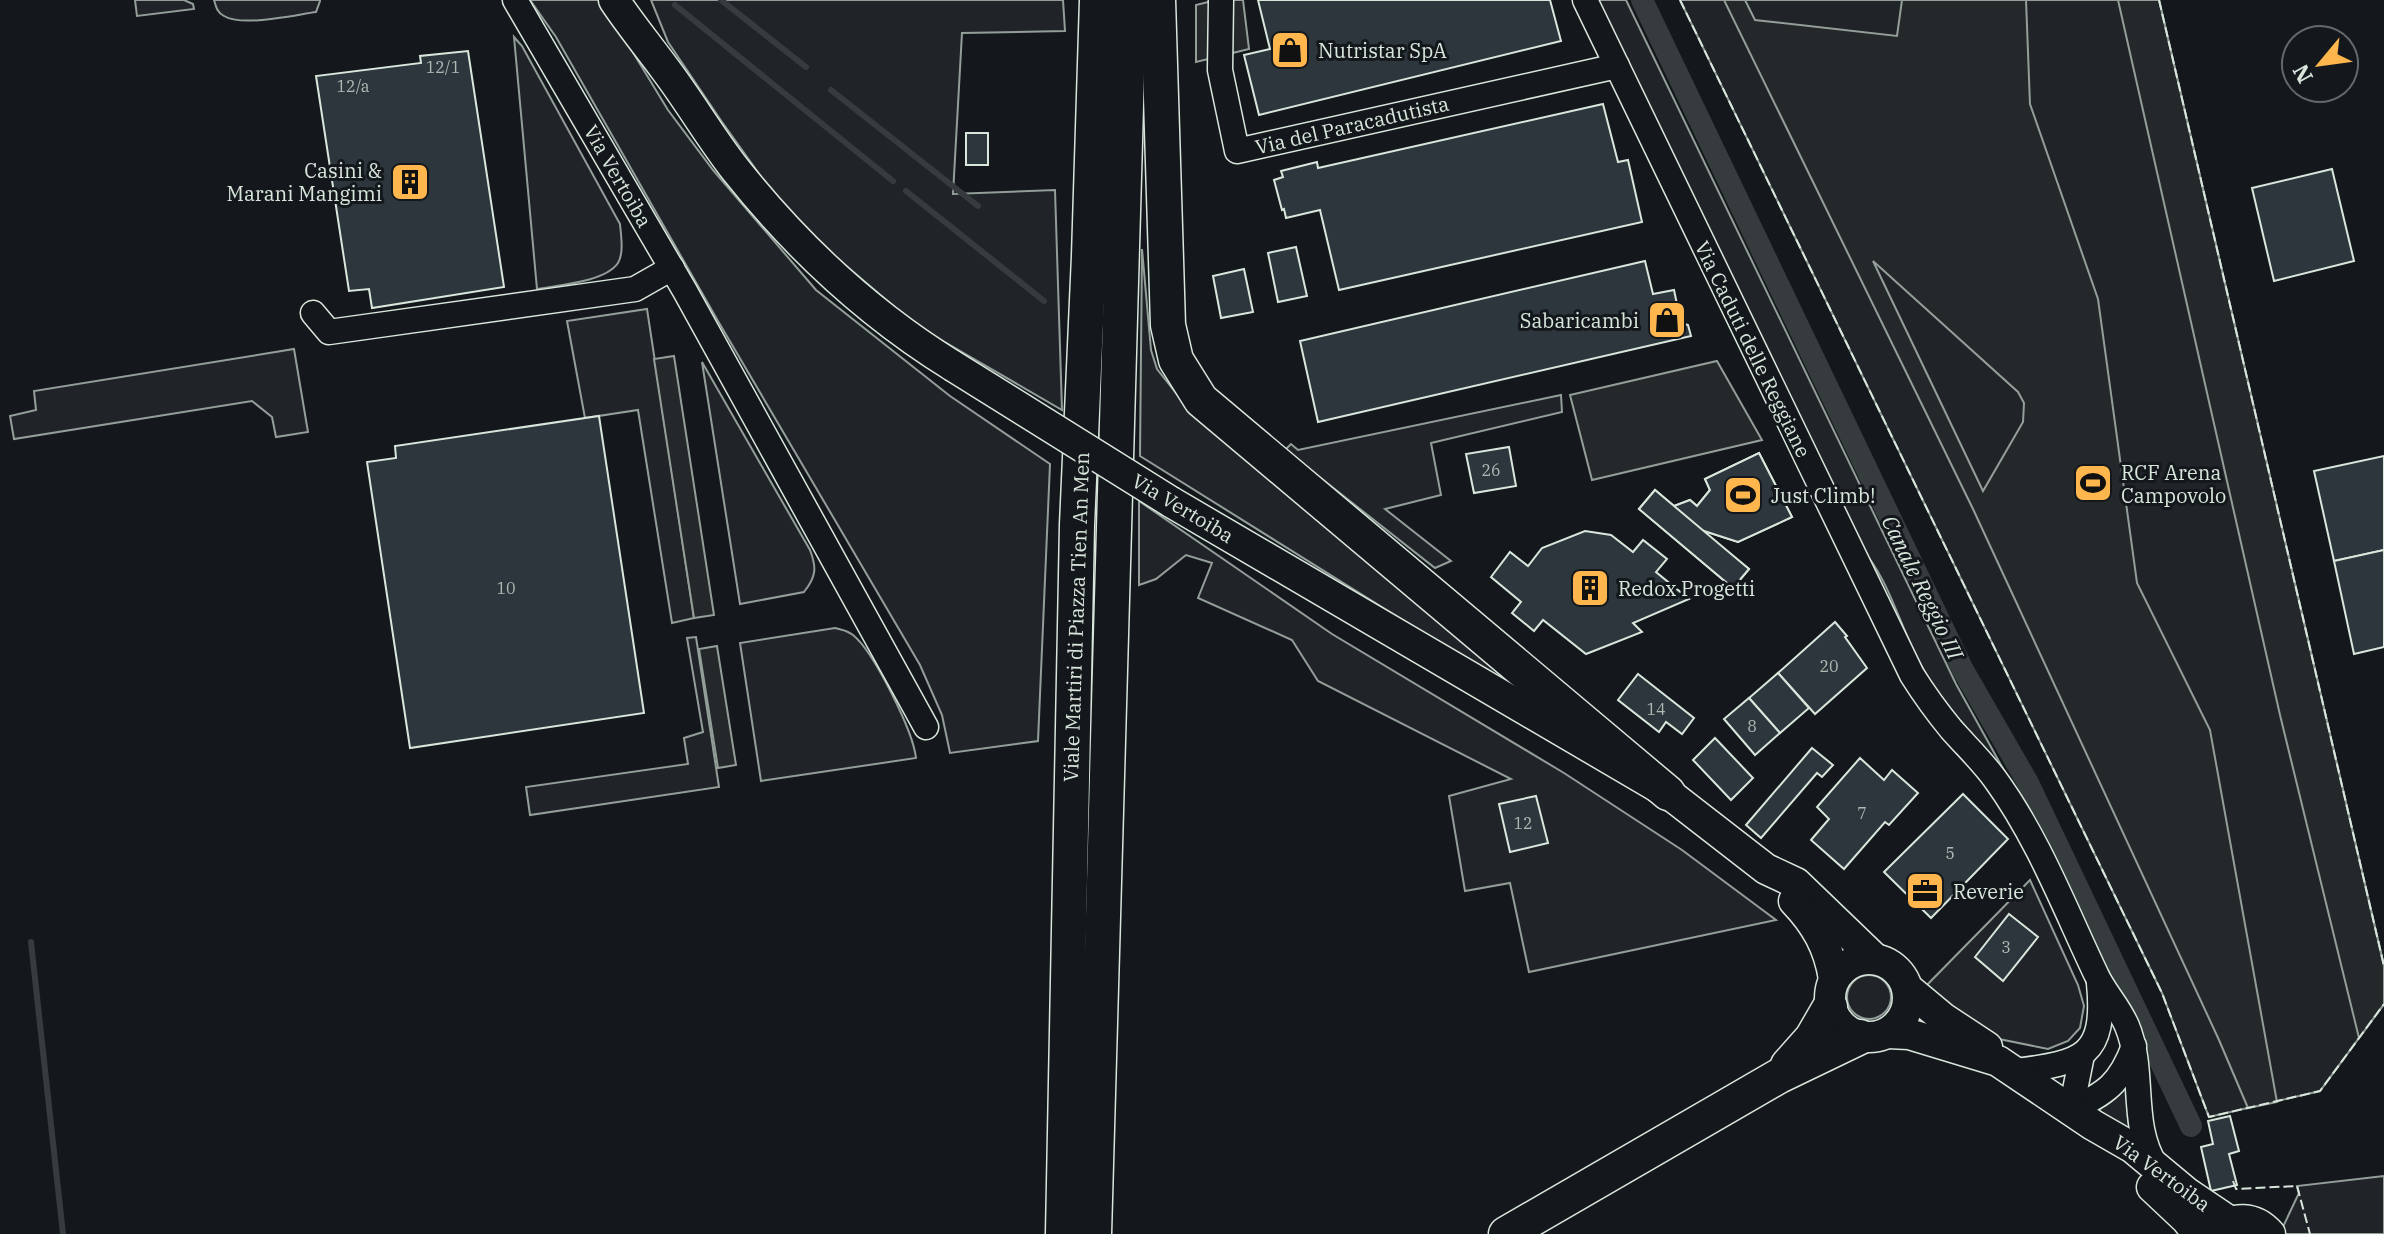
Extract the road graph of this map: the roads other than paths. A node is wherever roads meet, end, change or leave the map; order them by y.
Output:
1 (614, 0) edge
2 (638, 0) edge
3 (1078, 0) edge
4 (1097, 0) edge
5 (1129, 0) edge
6 (1158, 0) edge
7 (1221, 0) edge
8 (1585, 0) edge
9 (516, 1) edge
10 (1617, 66) junction
11 (666, 69) junction
12 (1089, 256) junction
13 (672, 268) junction
14 (313, 313) dead end
15 (926, 727) dead end
16 (1668, 793) junction
17 (1766, 869) junction
18 (1875, 959) junction
19 (2099, 980) junction
20 (1907, 988) junction
21 (1832, 993) junction
22 (1874, 1035) junction
23 (2134, 1046) junction
24 (2088, 1048) junction
25 (2008, 1066) junction
26 (1779, 1076) junction
27 (2082, 1118) junction
28 (2157, 1167) junction
29 (1096, 1168) junction
30 (2223, 1228) edge
31 (1063, 1234) edge
32 (1094, 1234) edge
33 (1118, 1234) edge
34 (1506, 1234) edge
35 (2198, 1234) edge
36 (2270, 1234) edge

1 - 11 main road, Via Vertoiba
2 - 11 main road, Via Vertoiba
3 - 12 highway
4 - 12 highway, Viale Martiri di Piazza Tien An Men
5 - 29 highway, Viale Martiri di Piazza Tien An Men
6 - 16 highway
7 - 10 street, Via del Paracadutista
8 - 10 street, Via Caduti delle Reggiane
9 - 13 street, Via Vertoiba
10 - 19 street, Via Caduti delle Reggiane
11 - 16 main road, Via Vertoiba, bridge
12 - 31 highway, Viale Martiri di Piazza Tien An Men
13 - 14 street
13 - 15 street, Via Vertoiba
16 - 17 main road, Via Vertoiba
17 - 18 main road, Via Vertoiba
17 - 21 main road, Via Vertoiba
18 - 20 main road, Via Vertoiba
18 - 21 main road
19 - 23 street, Via Caduti delle Reggiane
19 - 24 street, Via Caduti delle Reggiane
20 - 22 main road
20 - 25 main road, Via Vertoiba
21 - 22 main road, Via Vertoiba
21 - 26 highway
22 - 25 main road, Via Vertoiba
22 - 26 highway
23 - 24 street
23 - 27 street
23 - 28 street, Via Caduti delle Reggiane
24 - 25 street
24 - 27 street, Via Caduti delle Reggiane
25 - 27 main road, Via Vertoiba
26 - 34 highway
27 - 28 main road, Via Vertoiba
27 - 35 main road, Via Vertoiba
28 - 30 main road, Via Vertoiba
29 - 32 highway, Viale Martiri di Piazza Tien An Men
29 - 33 highway
30 - 36 main road

